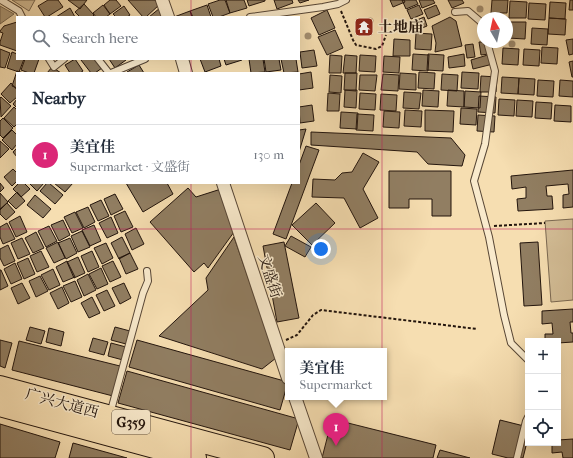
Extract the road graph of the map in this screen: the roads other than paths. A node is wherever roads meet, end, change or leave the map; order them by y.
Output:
1 (1, 0) edge
2 (162, 0) edge
3 (346, 0) edge
4 (455, 12) dead end
5 (22, 16) edge
6 (168, 16) edge
7 (257, 16) edge
8 (477, 19) edge
9 (489, 48) edge
10 (50, 60) edge
11 (63, 60) edge
12 (99, 60) edge
13 (142, 60) edge
14 (182, 60) edge
15 (109, 72) edge
16 (112, 72) edge
17 (186, 72) edge
18 (222, 184) edge
19 (147, 271) dead end
20 (525, 357) edge
21 (285, 370) edge
22 (0, 386) edge
23 (295, 400) edge
24 (0, 405) edge
25 (109, 416) junction
26 (525, 425) edge
27 (195, 458) edge
28 (262, 458) edge
29 (316, 458) edge
30 (517, 458) edge

1 - 5 lane
2 - 6 street
3 - 7 lane
4 - 8 lane
9 - 20 lane
10 - 11 lane
12 - 15 lane
13 - 16 lane
14 - 17 street
18 - 21 street, 文盛街
19 - 25 lane
22 - 25 highway, 广兴大道西 / G359
23 - 29 street
24 - 27 highway, 广兴大道西 / G359
25 - 28 highway, 广兴大道西 / G359
26 - 30 lane

